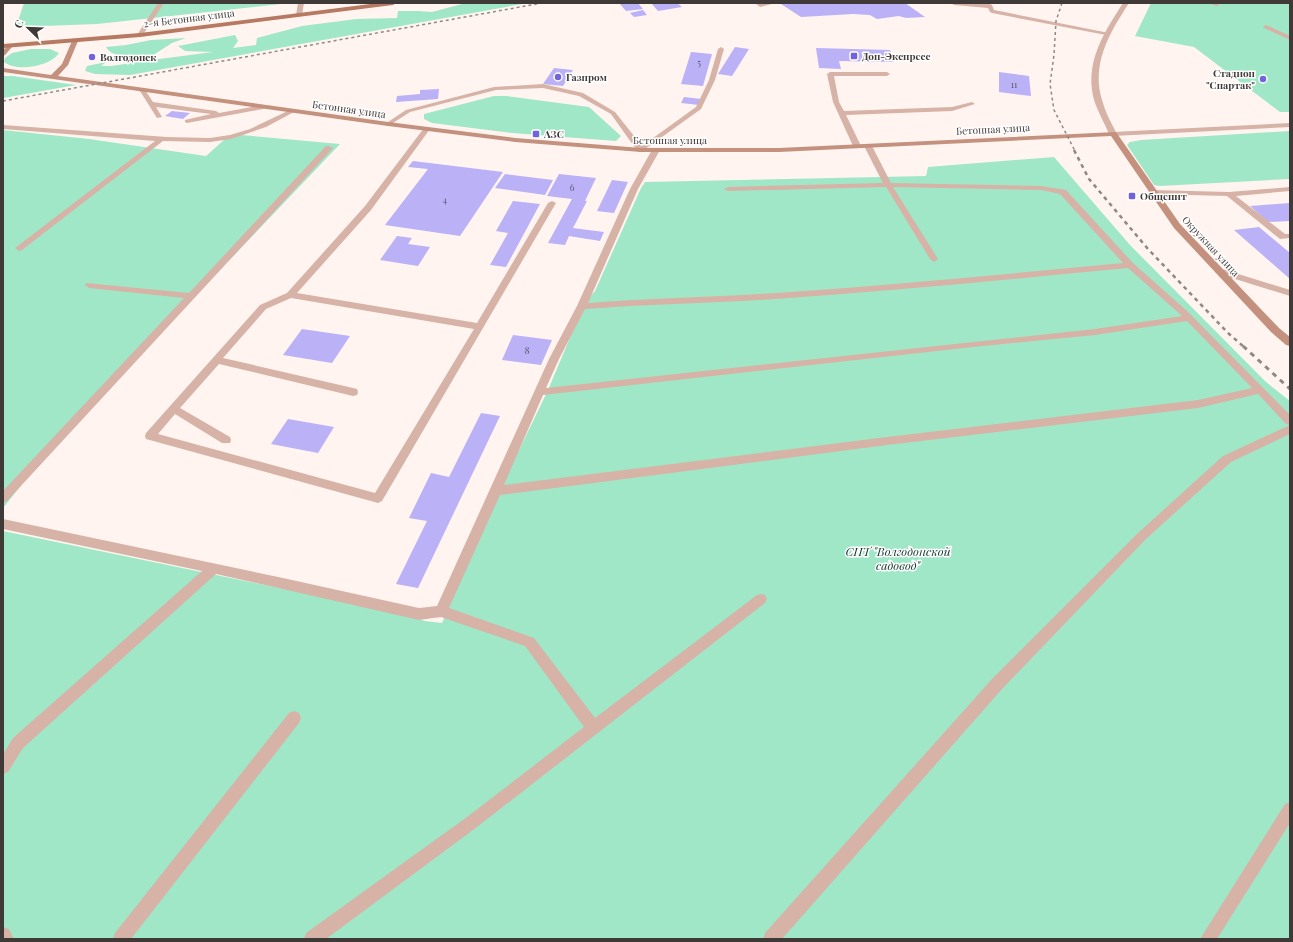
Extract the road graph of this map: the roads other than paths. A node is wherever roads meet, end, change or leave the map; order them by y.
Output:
1 (161, 3) edge
2 (301, 3) edge
3 (394, 3) edge
4 (758, 3) edge
5 (773, 3) edge
6 (954, 3) edge
7 (1126, 3) edge
8 (1210, 3) edge
9 (1217, 4) edge
10 (299, 15) junction
11 (1266, 27) dead end
12 (1106, 33) junction
13 (140, 35) junction
14 (1290, 38) edge
15 (75, 41) junction
16 (5, 46) edge
17 (721, 49) dead end
18 (3, 54) edge
19 (3, 70) edge
20 (887, 74) dead end
21 (54, 76) junction
22 (143, 91) junction
23 (151, 104) junction
24 (972, 104) dead end
25 (263, 107) junction
26 (292, 111) junction
27 (842, 113) junction
28 (227, 115) junction
29 (159, 117) dead end
30 (187, 122) dead end
31 (388, 124) junction
32 (1290, 125) edge
33 (3, 128) edge
34 (426, 129) junction
35 (1113, 134) junction
36 (162, 139) junction
37 (857, 146) junction
38 (868, 146) junction
39 (329, 148) dead end
40 (641, 150) junction
41 (656, 150) junction
42 (888, 185) junction
43 (728, 189) dead end
44 (1290, 189) edge
45 (1152, 192) junction
46 (1229, 194) junction
47 (552, 203) dead end
48 (1290, 236) edge
49 (18, 248) dead end
50 (934, 260) dead end
51 (1130, 265) junction
52 (1219, 271) junction
53 (89, 285) dead end
54 (1290, 293) edge
55 (290, 295) junction
56 (191, 296) junction
57 (582, 306) junction
58 (1189, 318) junction
59 (480, 327) junction
60 (1290, 343) edge
61 (216, 360) junction
62 (1260, 390) junction
63 (353, 392) dead end
64 (541, 392) junction
65 (174, 409) junction
66 (1290, 421) edge
67 (1290, 429) edge
68 (226, 440) dead end
69 (496, 491) junction
70 (3, 498) edge
71 (3, 524) edge
72 (213, 569) junction
73 (761, 599) dead end
74 (441, 610) junction
75 (294, 718) dead end
76 (594, 728) junction
77 (3, 767) edge
78 (1290, 808) edge
79 (3, 935) edge
80 (6, 939) edge
81 (121, 939) edge
82 (312, 939) edge
83 (771, 939) edge
84 (1208, 939) edge

1 - 13 lane
2 - 10 lane
3 - 10 main road, 2-я Бетонная улица
4 - 5 lane
6 - 12 lane
7 - 12 street, Окружная улица
8 - 9 lane
10 - 13 main road, 2-я Бетонная улица
11 - 14 lane
12 - 35 street, Окружная улица
13 - 15 main road, 2-я Бетонная улица
15 - 16 main road, 2-я Бетонная улица
15 - 21 main road
16 - 18 main road
17 - 40 lane
19 - 21 main road, Бетонная улица
20 - 27 lane
21 - 22 main road, Бетонная улица
22 - 23 lane
22 - 25 main road, Бетонная улица
23 - 28 lane
23 - 29 lane
24 - 27 lane
25 - 26 main road, Бетонная улица
25 - 28 lane
26 - 31 main road, Бетонная улица
26 - 36 lane
27 - 37 lane
28 - 30 lane
31 - 34 main road, Бетонная улица
31 - 40 lane
32 - 35 street, Бетонная улица
33 - 36 lane
34 - 40 main road, Бетонная улица
34 - 55 lane
35 - 38 main road, Бетонная улица
35 - 45 main road, Окружная улица
36 - 49 lane
37 - 38 main road, Бетонная улица
37 - 41 main road, Бетонная улица
38 - 42 lane
39 - 56 lane
40 - 41 main road, Бетонная улица
41 - 57 lane
42 - 43 lane
42 - 50 lane
42 - 51 lane
44 - 46 lane
45 - 46 lane
45 - 52 main road, Окружная улица
46 - 48 lane
47 - 59 lane
51 - 57 lane
51 - 58 lane
52 - 54 lane
52 - 60 main road, Окружная улица
53 - 56 lane
55 - 59 lane
55 - 61 lane
56 - 70 lane
57 - 64 lane
58 - 62 lane
58 - 64 lane
59 - 65 lane
61 - 63 lane
61 - 65 lane
62 - 66 lane
62 - 69 lane
64 - 69 lane
65 - 68 lane
67 - 83 lane
69 - 74 lane
71 - 72 lane
72 - 74 lane
72 - 77 lane
73 - 76 lane
74 - 76 lane
75 - 81 lane
76 - 82 lane
78 - 84 lane
79 - 80 lane

